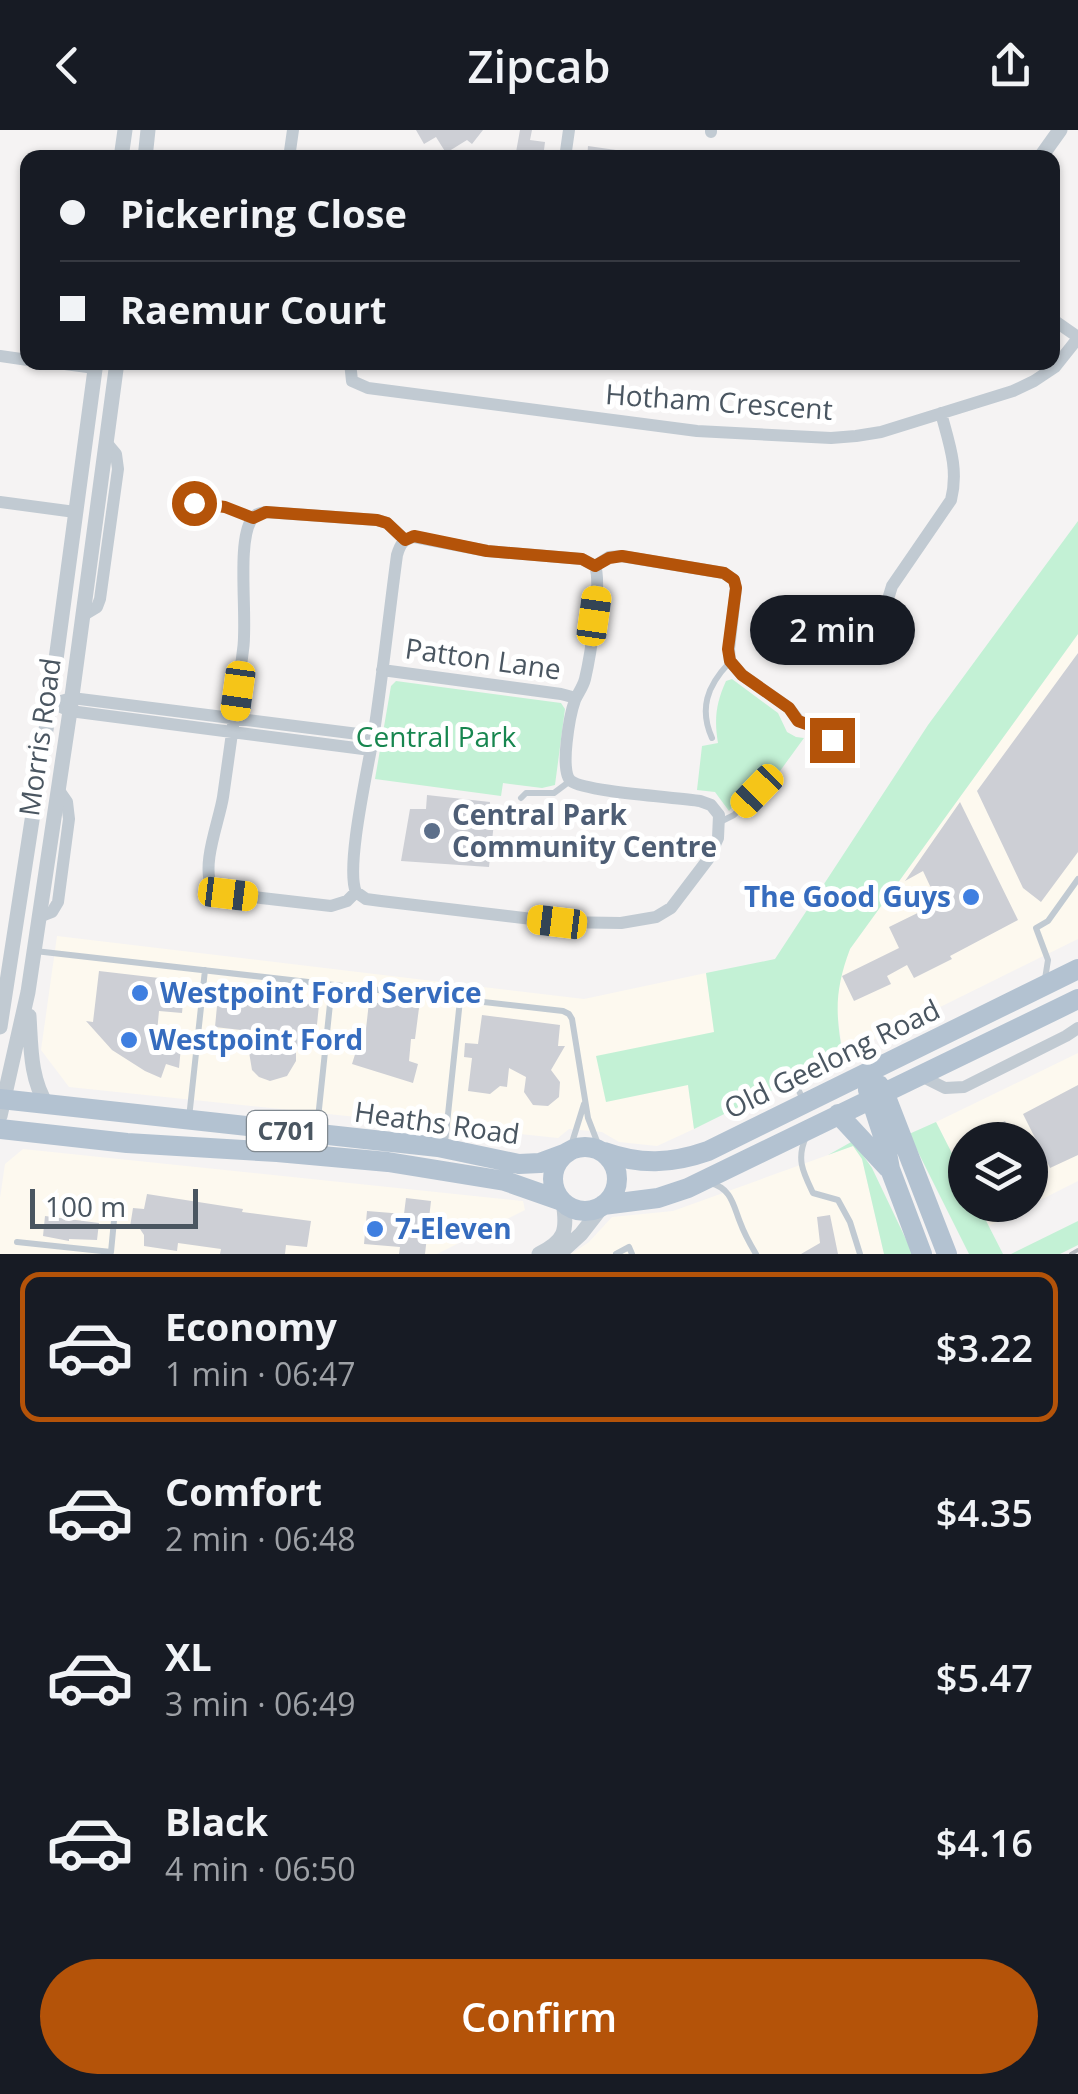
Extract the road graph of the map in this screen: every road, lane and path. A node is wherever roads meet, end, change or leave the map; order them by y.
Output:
1 (1078, 338) edge
2 (1060, 362) edge
3 (95, 370) edge
4 (116, 370) edge
5 (351, 370) edge
6 (1052, 370) edge
7 (941, 413) junction
8 (0, 502) edge
9 (194, 503) dead end
10 (75, 512) junction
11 (253, 518) junction
12 (405, 540) junction
13 (595, 566) junction
14 (884, 612) dead end
15 (730, 661) junction
16 (382, 670) junction
17 (576, 698) junction
18 (50, 704) junction
19 (71, 704) junction
20 (234, 725) junction
21 (712, 738) dead end
22 (372, 743) junction
23 (850, 753) dead end
24 (570, 781) junction
25 (757, 791) dead end
26 (520, 798) dead end
27 (719, 822) junction
28 (1078, 880) edge
29 (356, 892) junction
30 (34, 950) junction
31 (3, 963) edge
32 (1078, 969) edge
33 (205, 970) junction
34 (332, 985) junction
35 (1041, 986) junction
36 (28, 992) junction
37 (1078, 999) edge
38 (460, 1000) junction
39 (0, 1028) edge
40 (1078, 1028) edge
41 (867, 1073) junction
42 (920, 1075) junction
43 (794, 1080) dead end
44 (877, 1096) junction
45 (586, 1098) junction
46 (804, 1104) junction
47 (1, 1105) edge
48 (47, 1105) junction
49 (838, 1114) junction
50 (188, 1121) junction
51 (815, 1126) junction
52 (0, 1129) edge
53 (316, 1134) junction
54 (444, 1148) junction
55 (568, 1152) junction
56 (603, 1152) junction
57 (890, 1170) junction
58 (695, 1185) junction
59 (563, 1202) junction
60 (603, 1206) junction
61 (115, 1210) dead end
62 (16, 1242) dead end
63 (539, 1254) edge
64 (559, 1254) edge
65 (616, 1254) edge
66 (632, 1254) edge
67 (756, 1254) edge
68 (860, 1254) edge
69 (922, 1254) edge
70 (946, 1254) edge

1 - 2 street, Hotham Crescent
3 - 10 street, Morris Road
4 - 19 street, Morris Road
5 - 7 street, Hotham Crescent
6 - 7 street, Hotham Crescent
7 - 14 street
8 - 10 street
9 - 11 lane
10 - 18 street, Morris Road
11 - 12 street
11 - 20 street
12 - 13 street
12 - 16 street
13 - 15 street
13 - 17 street
15 - 21 lane
15 - 23 street
16 - 17 street, Patton Lane
16 - 22 street
17 - 24 street
18 - 19 street
18 - 31 street, Morris Road
19 - 20 street
19 - 30 street, Morris Road
20 - 22 street
20 - 29 street
22 - 29 street
24 - 26 lane
24 - 27 street
25 - 27 lane
27 - 29 street
28 - 35 lane
30 - 31 street
30 - 33 lane
30 - 36 street, Morris Road
31 - 39 street, Morris Road
32 - 35 main road, Old Geelong Road / C701
33 - 34 lane
33 - 50 lane
34 - 38 lane
34 - 53 lane
35 - 41 main road, Old Geelong Road / C701
36 - 47 street, Morris Road
36 - 48 street
37 - 42 main road, Old Geelong Road / C701
38 - 45 lane
38 - 54 lane
40 - 42 street, Old Geelong Road
41 - 44 main road
41 - 46 main road, Old Geelong Road / C701
42 - 44 main road, Old Geelong Road / C701
43 - 46 lane
44 - 49 main road, Old Geelong Road / C701
44 - 57 main road
44 - 70 main road
45 - 55 lane
45 - 56 lane
46 - 56 main road, Old Geelong Road / C701
47 - 48 main road, Heaths Road / C701
48 - 50 main road, Heaths Road / C701
49 - 51 main road, Old Geelong Road / C701
49 - 57 main road
50 - 53 main road, Heaths Road / C701
51 - 58 main road, Old Geelong Road / C701
51 - 68 lane
52 - 59 main road, Heaths Road / C701
53 - 54 main road, Heaths Road / C701
54 - 55 main road, Heaths Road / C701
55 - 56 main road, C701
55 - 59 main road
56 - 60 main road
57 - 69 main road
58 - 60 main road, Old Geelong Road / C701
58 - 67 lane
59 - 60 main road, C701
59 - 63 street
60 - 64 street
61 - 62 lane
65 - 66 lane

